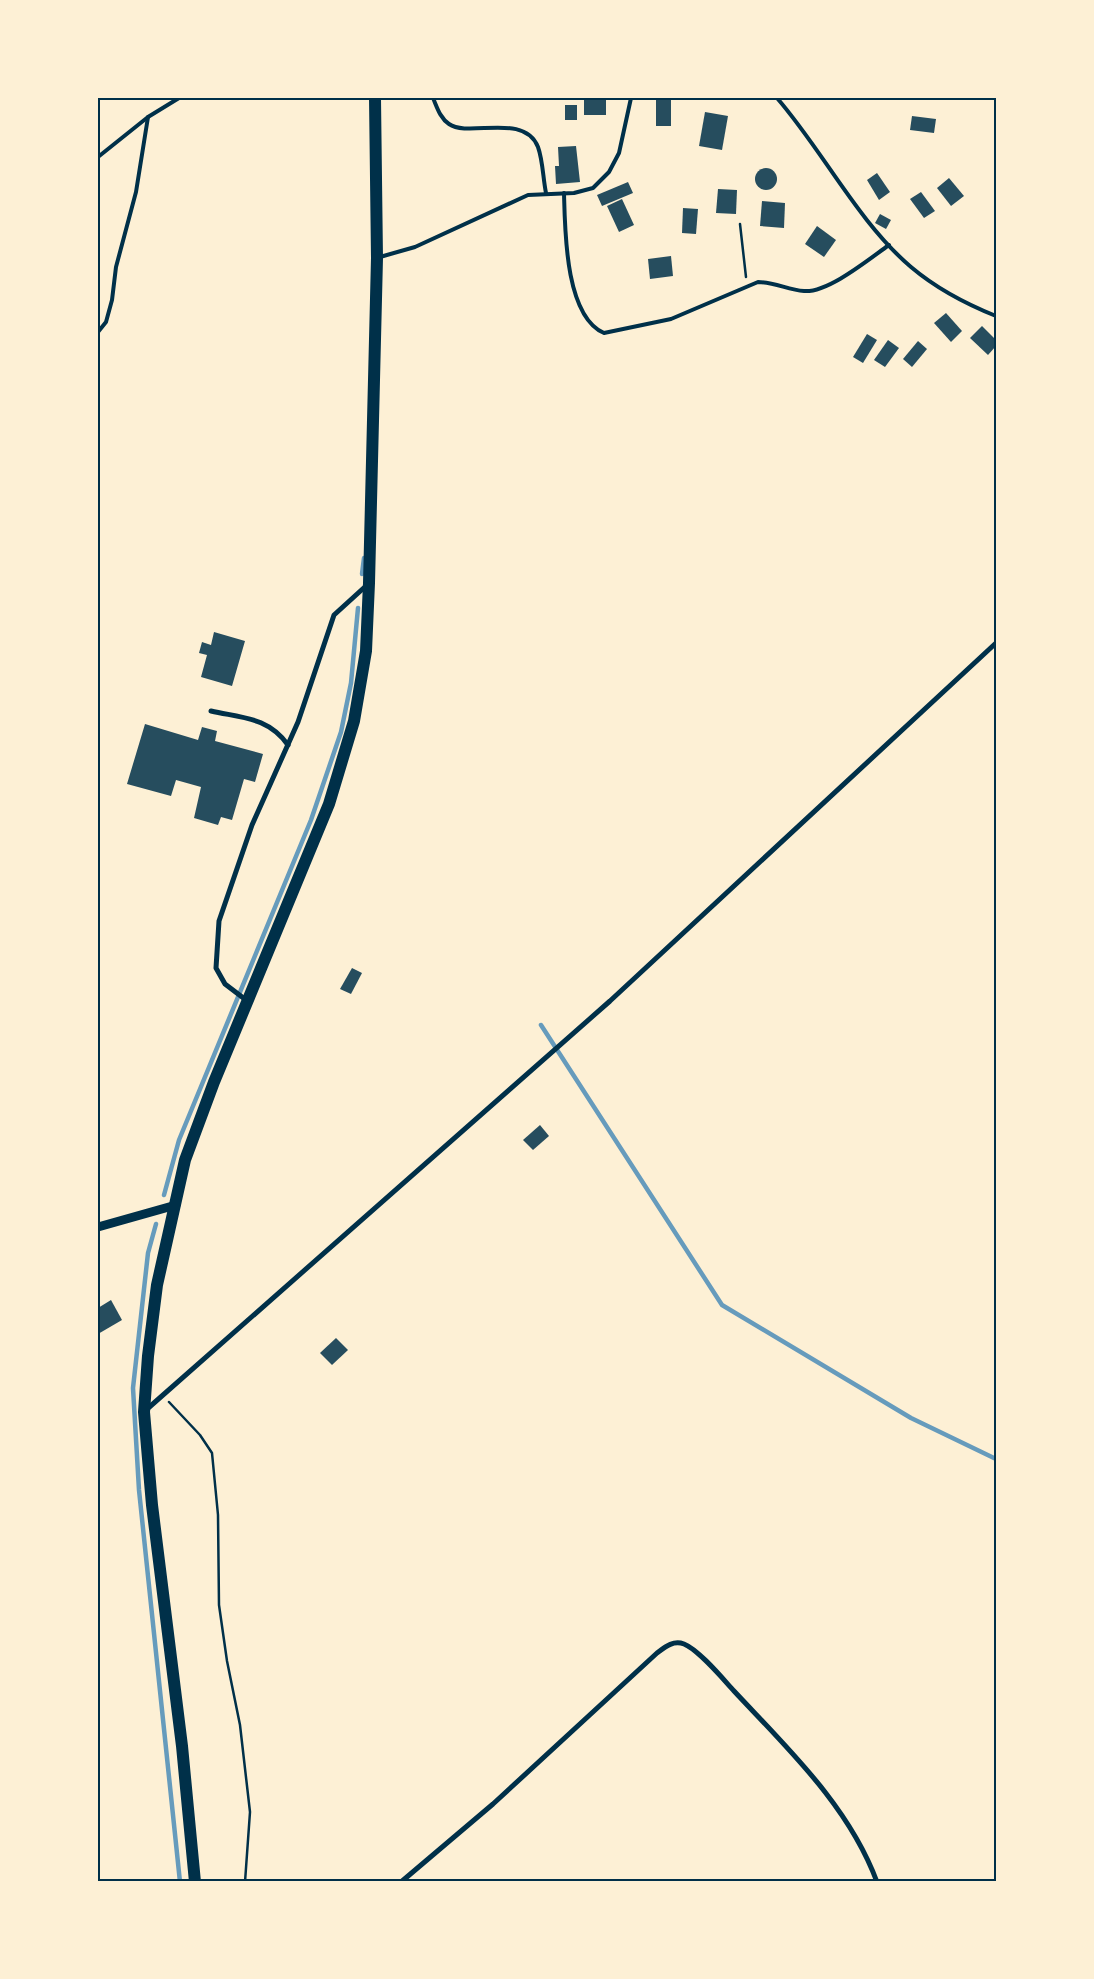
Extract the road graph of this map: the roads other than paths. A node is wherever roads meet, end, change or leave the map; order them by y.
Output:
1 (180, 98) edge
2 (375, 98) edge
3 (433, 98) edge
4 (631, 98) edge
5 (777, 98) edge
6 (148, 117) junction
7 (98, 157) edge
8 (546, 193) junction
9 (564, 193) junction
10 (889, 245) junction
11 (377, 258) junction
12 (996, 316) edge
13 (98, 332) edge
14 (370, 583) junction
15 (996, 643) edge
16 (211, 711) dead end
17 (288, 745) junction
18 (248, 1002) junction
19 (176, 1205) junction
20 (98, 1228) edge
21 (144, 1412) junction
22 (195, 1882) edge
23 (401, 1882) edge
24 (877, 1882) edge

1 - 6 lane
2 - 11 highway
3 - 8 lane
4 - 9 lane
5 - 10 lane
6 - 7 lane
6 - 13 lane
8 - 9 lane
8 - 11 lane
9 - 10 lane
10 - 12 lane
11 - 14 highway
14 - 17 street
14 - 18 highway
15 - 21 street
16 - 17 street
17 - 18 street
18 - 19 highway
19 - 20 street
19 - 21 highway
21 - 22 highway
23 - 24 street

